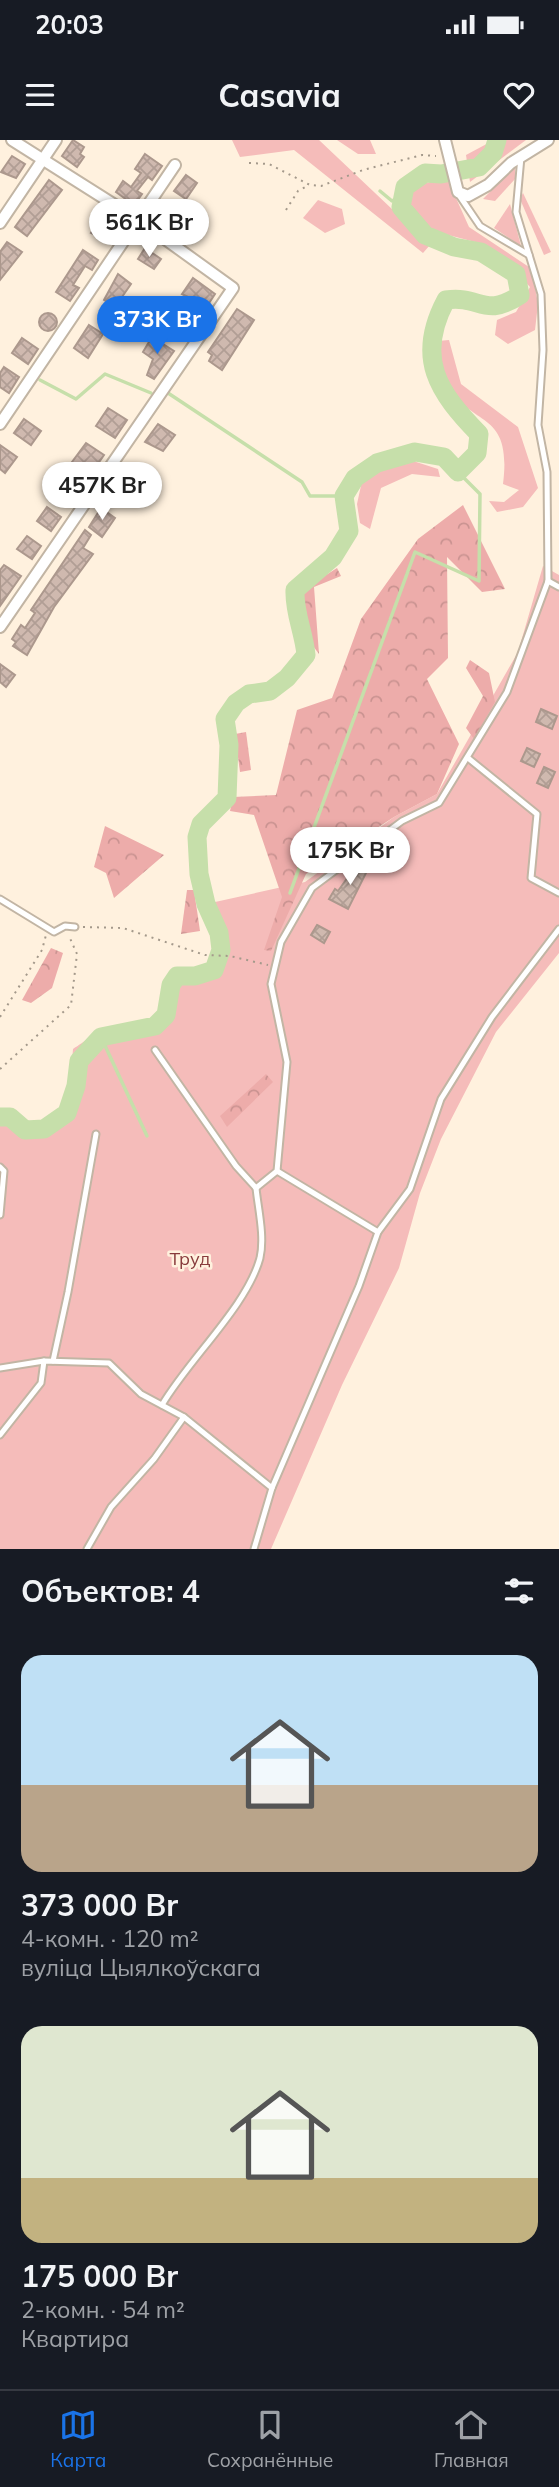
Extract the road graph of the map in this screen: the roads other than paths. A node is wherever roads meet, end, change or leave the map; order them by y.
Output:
1 (12, 140) edge
2 (56, 140) edge
3 (445, 140) edge
4 (548, 140) edge
5 (516, 160) junction
6 (42, 161) junction
7 (174, 165) dead end
8 (456, 186) junction
9 (140, 221) junction
10 (0, 223) edge
11 (530, 256) junction
12 (0, 424) edge
13 (548, 581) junction
14 (559, 587) edge
15 (0, 627) edge
16 (468, 758) junction
17 (559, 893) edge
18 (0, 899) edge
19 (75, 927) road end
20 (559, 929) edge
21 (155, 1050) dead end
22 (96, 1134) dead end
23 (0, 1167) edge
24 (276, 1171) junction
25 (256, 1188) junction
26 (0, 1215) edge
27 (378, 1232) junction
28 (44, 1361) junction
29 (53, 1362) junction
30 (0, 1368) edge
31 (162, 1405) junction
32 (184, 1417) junction
33 (0, 1435) edge
34 (272, 1488) junction
35 (87, 1549) edge
36 (254, 1549) edge

1 - 6 street
2 - 6 street
3 - 8 street
4 - 5 street
5 - 8 street
5 - 11 lane
6 - 9 street
6 - 10 street
7 - 9 street
8 - 11 lane
9 - 12 street
9 - 15 street
11 - 13 lane
13 - 14 lane
13 - 16 lane
16 - 17 lane
16 - 24 lane
18 - 19 lane
20 - 27 lane
21 - 25 lane
22 - 29 lane
23 - 26 lane
24 - 25 lane
24 - 27 lane
25 - 31 lane
27 - 34 lane
28 - 29 lane
28 - 30 lane
28 - 33 lane
29 - 31 lane
31 - 32 lane
32 - 34 lane
32 - 35 lane
34 - 36 lane

